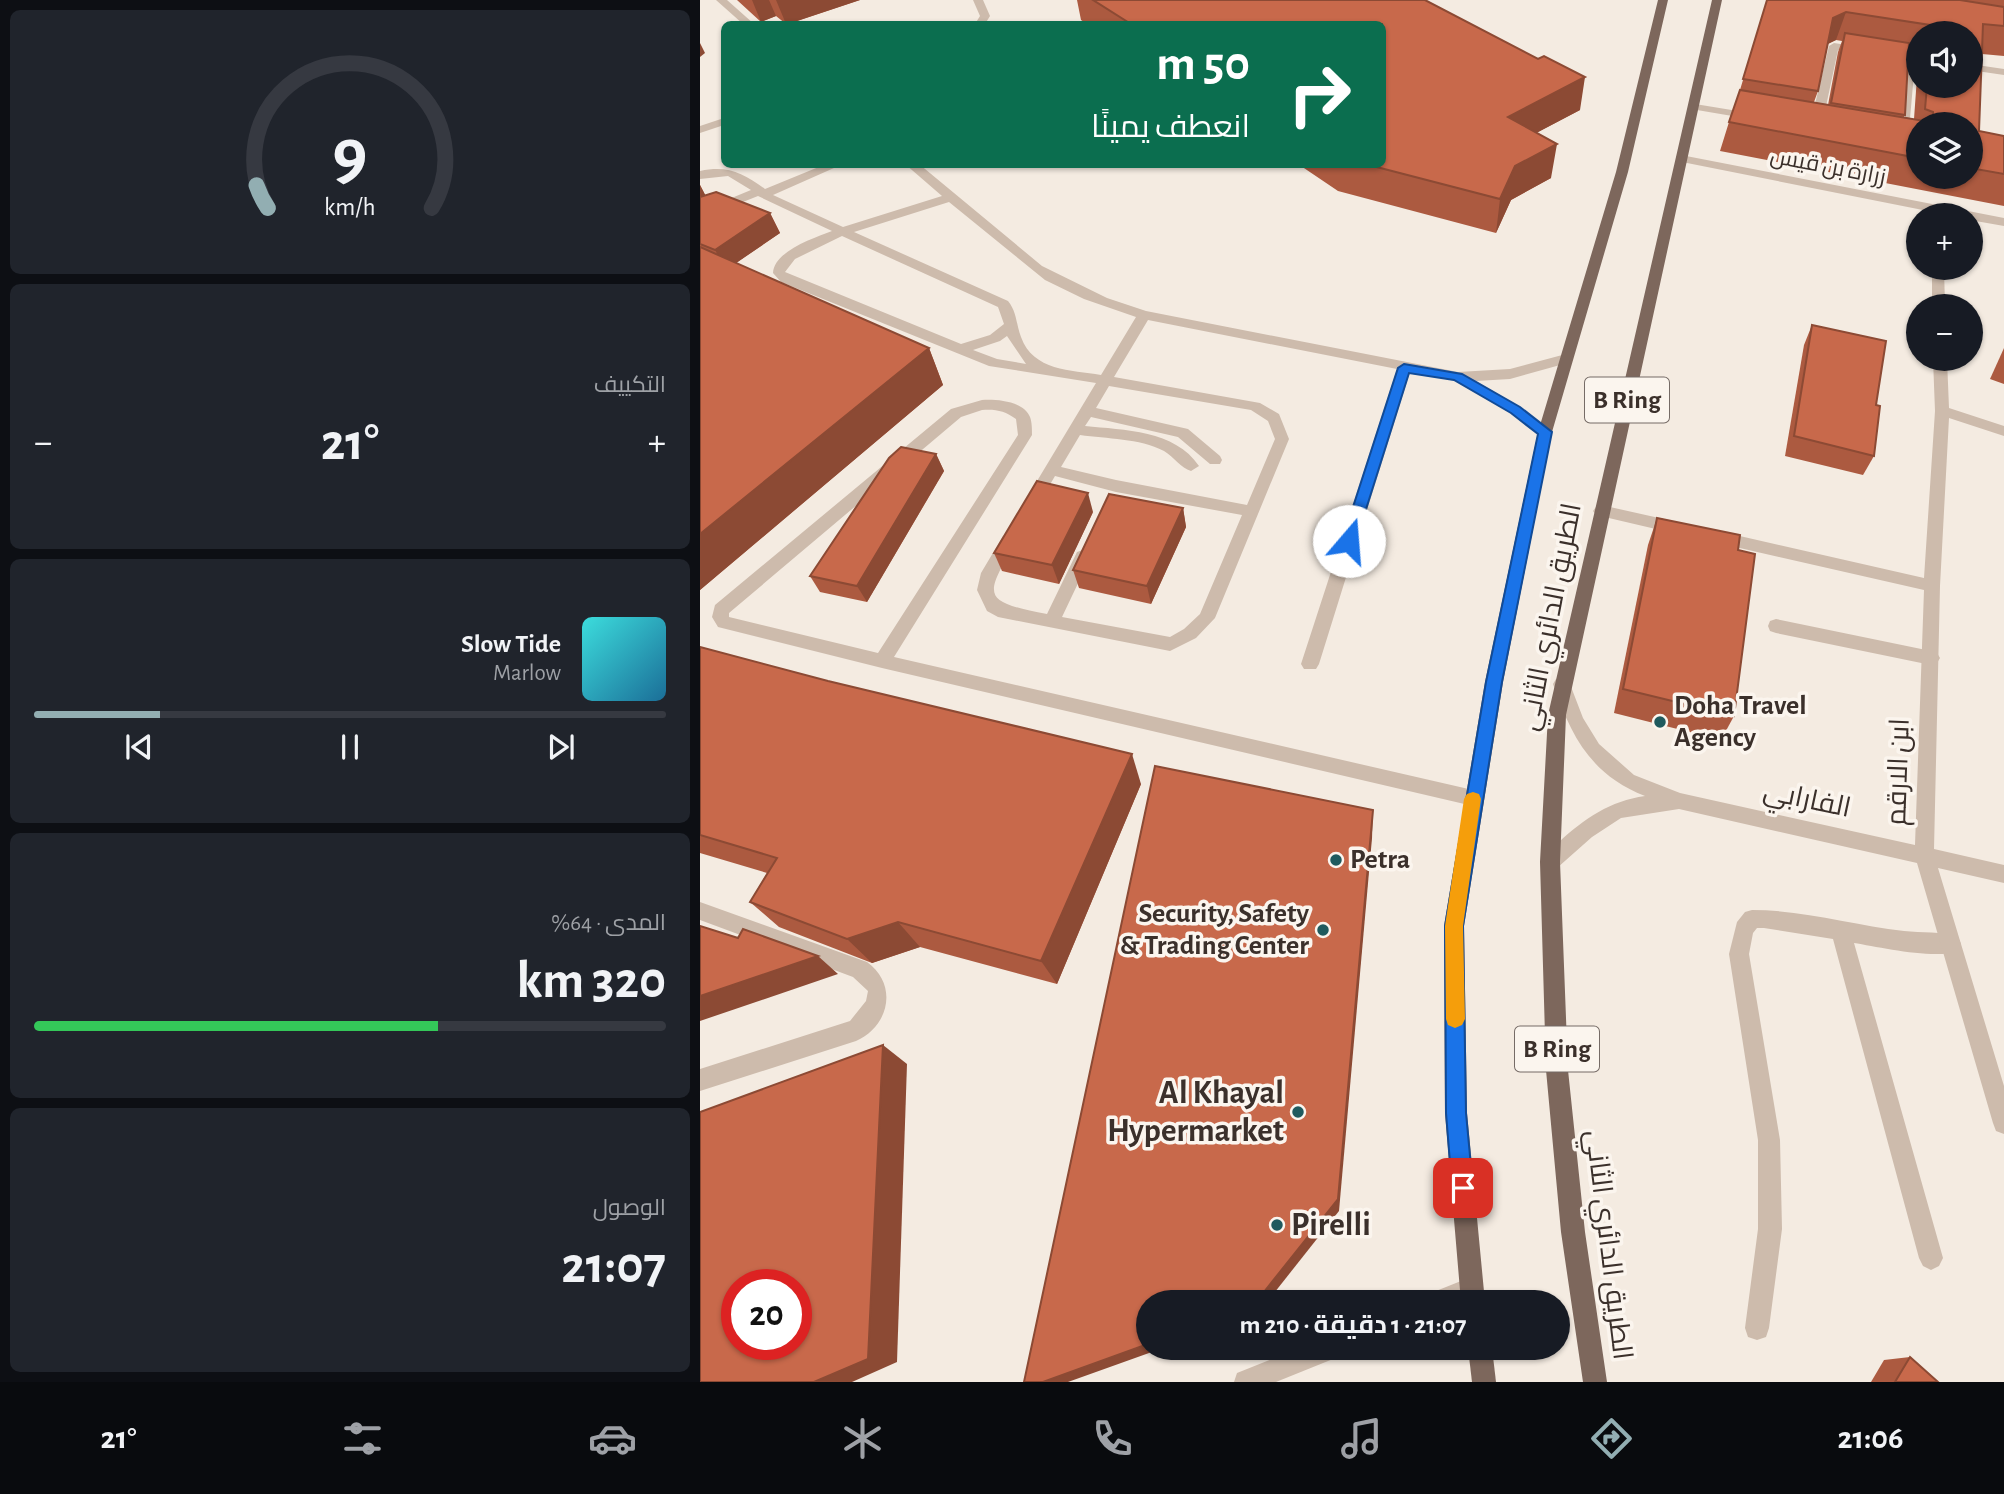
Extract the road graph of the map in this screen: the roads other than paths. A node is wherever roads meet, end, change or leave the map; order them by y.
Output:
1 (721, 0) edge
2 (978, 0) edge
3 (1663, 0) edge
4 (1717, 0) edge
5 (745, 21) edge
6 (982, 21) edge
7 (1906, 57) edge
8 (1983, 69) edge
9 (2004, 72) edge
10 (1909, 98) edge
11 (1695, 107) junction
12 (1763, 118) edge
13 (721, 122) edge
14 (1802, 125) edge
15 (700, 130) edge
16 (1891, 141) edge
17 (1904, 143) joint
18 (1681, 159) junction
19 (801, 168) edge
20 (825, 168) edge
21 (916, 168) edge
22 (700, 175) edge
23 (759, 191) junction
24 (955, 201) junction
25 (1906, 207) edge
26 (700, 215) edge
27 (1983, 218) edge
28 (2004, 222) edge
29 (844, 232) junction
30 (866, 242) junction
31 (1144, 315) junction
32 (1011, 326) junction
33 (961, 349) junction
34 (1566, 359) junction
35 (1404, 368) junction
36 (1040, 369) junction
37 (1940, 371) edge
38 (1458, 377) junction
39 (1106, 380) junction
40 (1087, 411) junction
41 (1942, 411) junction
42 (1076, 430) junction
43 (2004, 431) edge
44 (1545, 432) junction
45 (1215, 460) dead end
46 (1191, 466) dead end
47 (1051, 470) junction
48 (1251, 511) junction
49 (1601, 511) junction
50 (1093, 535) edge
51 (1932, 586) junction
52 (1052, 621) junction
53 (1776, 626) dead end
54 (1931, 658) junction
55 (881, 661) junction
56 (1310, 664) dead end
57 (1562, 684) junction
58 (1473, 798) junction
59 (1679, 801) junction
60 (1924, 855) junction
61 (1550, 862) junction
62 (2004, 874) edge
63 (700, 911) edge
64 (1840, 929) junction
65 (1951, 944) junction
66 (700, 1080) edge
67 (2004, 1122) edge
68 (1931, 1258) dead end
69 (1472, 1290) edge
70 (1757, 1328) dead end
71 (1300, 1360) edge
72 (1481, 1360) edge
73 (1246, 1382) edge
74 (1484, 1382) edge
75 (1595, 1382) edge

1 - 5 street
2 - 6 street
3 - 34 main road, الطريق الدائري الثاني / B Ring
4 - 11 main road, الطريق الدائري الثاني / B Ring
7 - 14 street
8 - 9 street
10 - 17 street
11 - 12 street
11 - 18 main road, الطريق الدائري الثاني / B Ring
13 - 15 street
16 - 17 street
18 - 25 street, زرارة بن قيس
18 - 49 main road, الطريق الدائري الثاني / B Ring
19 - 23 street
20 - 23 street
21 - 24 street
22 - 23 street
23 - 26 street
23 - 29 street
24 - 29 street
24 - 30 street
24 - 31 street
27 - 28 street, زرارة بن قيس
29 - 30 street
29 - 33 street
30 - 32 street
31 - 35 street
31 - 39 street
32 - 33 street
32 - 36 street
33 - 36 street
34 - 38 street
34 - 44 main road, الطريق الدائري الثاني / B Ring
35 - 38 street
35 - 56 street
36 - 39 street
37 - 41 street, ابن الارقم
38 - 44 street
39 - 40 street
39 - 48 street
40 - 42 street
40 - 45 street
41 - 43 street
41 - 51 street, ابن الارقم
42 - 46 street
42 - 47 street
44 - 58 main road, الطريق الدائري الثاني / B Ring
47 - 48 street
47 - 52 street
48 - 52 street
49 - 51 street
49 - 57 main road, الطريق الدائري الثاني / B Ring
50 - 52 street
51 - 54 street, ابن الارقم
53 - 54 street
54 - 60 street, ابن الارقم
55 - 55 street
55 - 58 street
57 - 59 street, الفارابي
57 - 61 main road, الطريق الدائري الثاني / B Ring
58 - 69 main road, الطريق الدائري الثاني / B Ring
59 - 60 street, الفارابي
59 - 61 street, الفارابي
60 - 62 street, الفارابي
60 - 65 street, ابن الارقم
61 - 75 main road, الطريق الدائري الثاني / B Ring
63 - 66 street
64 - 65 street
64 - 68 street
64 - 70 street
65 - 67 street, ابن الارقم
71 - 73 street
72 - 74 main road

